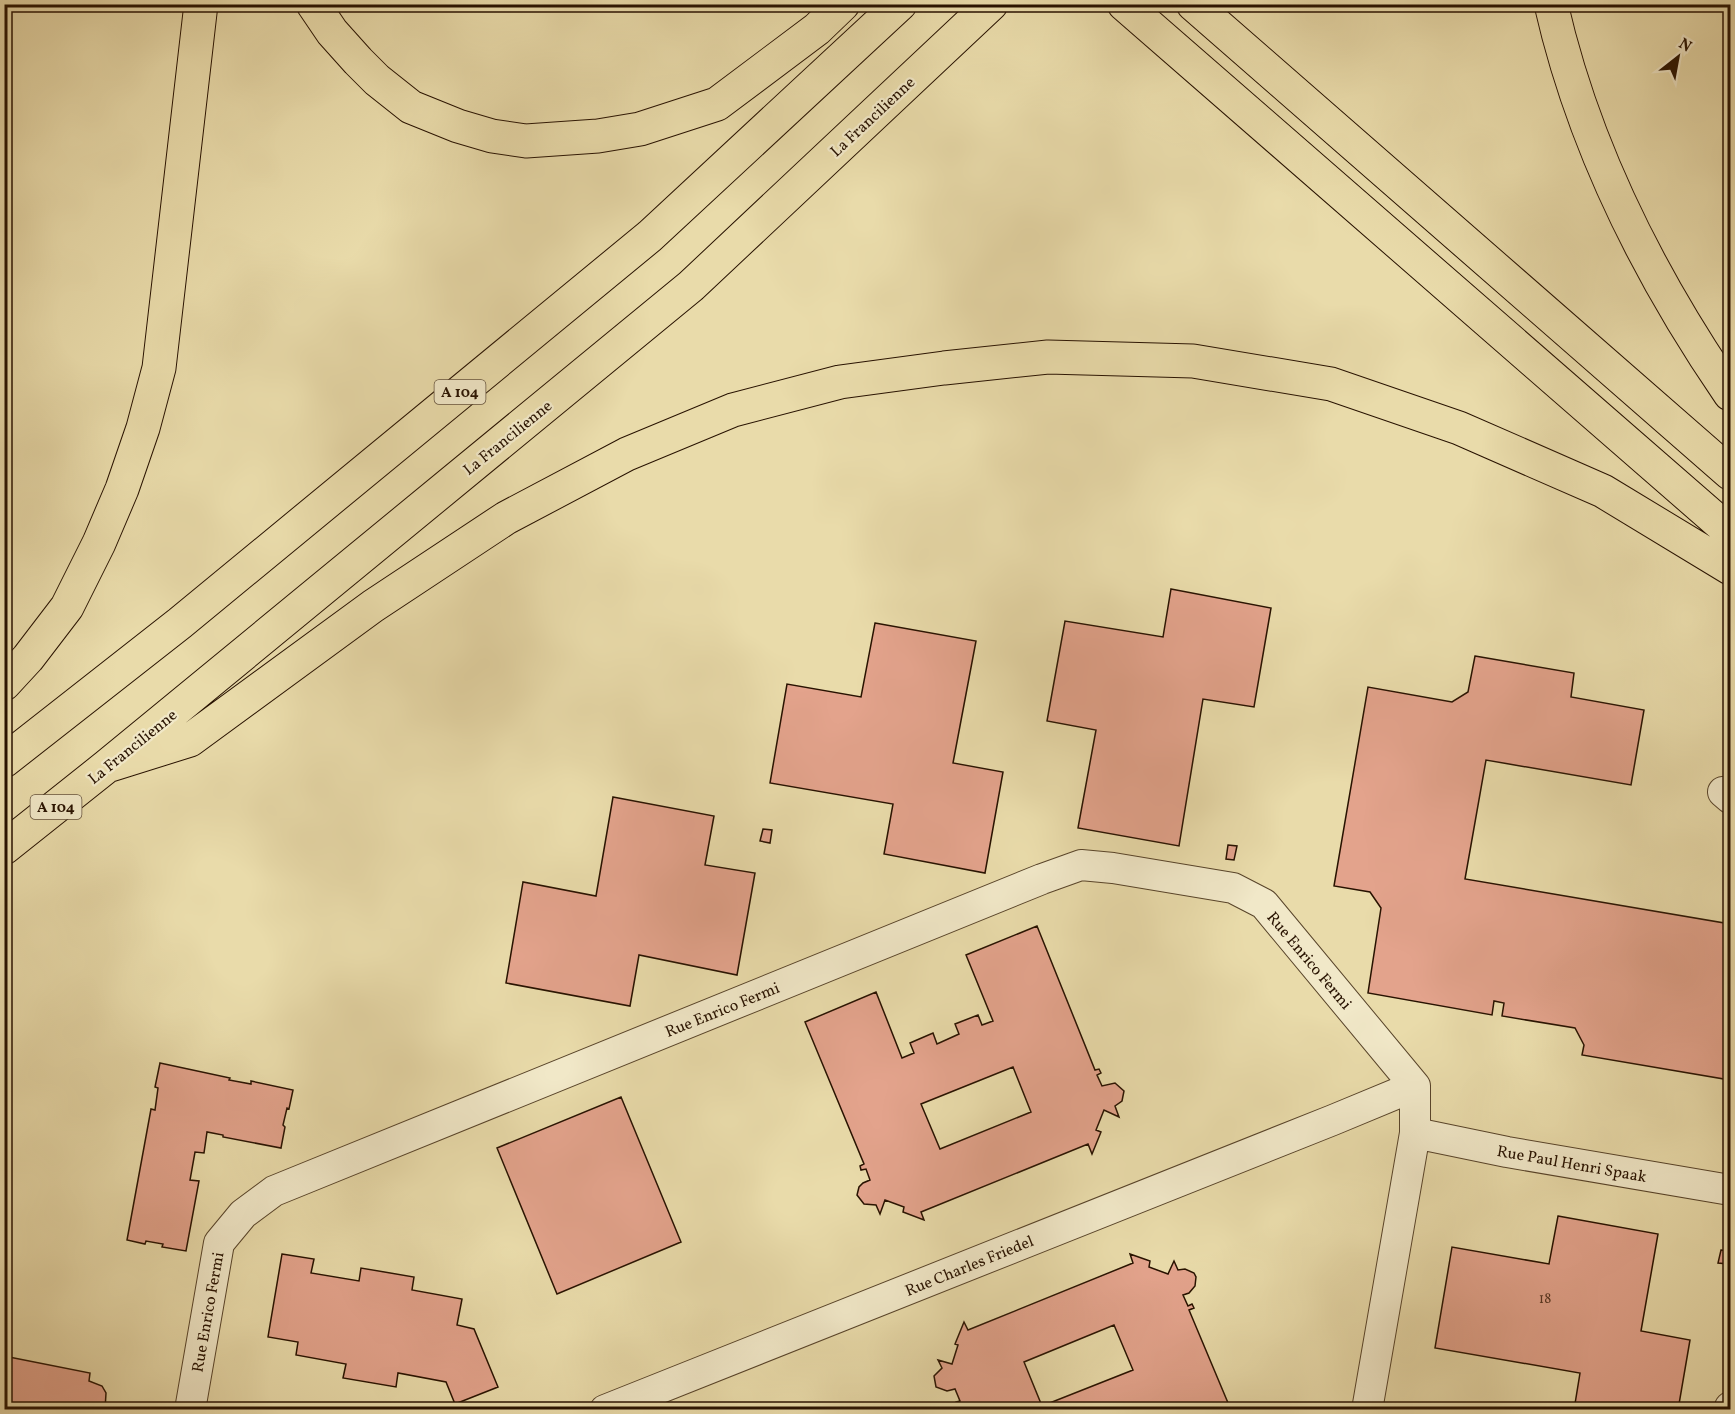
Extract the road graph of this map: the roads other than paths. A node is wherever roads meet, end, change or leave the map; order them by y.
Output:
1 (201, 4) edge
2 (313, 4) edge
3 (843, 4) edge
4 (900, 4) edge
5 (991, 4) edge
6 (1192, 4) edge
7 (1551, 4) edge
8 (1125, 5) edge
9 (1731, 394) edge
10 (1731, 473) edge
11 (1731, 532) edge
12 (1731, 568) edge
13 (4, 684) edge
14 (4, 761) edge
15 (107, 766) junction
16 (4, 848) edge
17 (1415, 1086) junction
18 (1415, 1133) junction
19 (1731, 1190) edge
20 (190, 1410) edge
21 (605, 1410) edge
22 (1367, 1410) edge

1 - 13 highway
2 - 3 highway
4 - 14 highway, A 104
5 - 15 highway, La Francilienne / A 104
6 - 10 highway
7 - 9 highway
8 - 11 highway
12 - 15 highway
15 - 16 highway, La Francilienne / A 104
17 - 18 lane
17 - 20 lane, Rue Enrico Fermi
17 - 21 lane, Rue Charles Friedel
18 - 19 lane, Rue Paul Henri Spaak
18 - 22 lane

